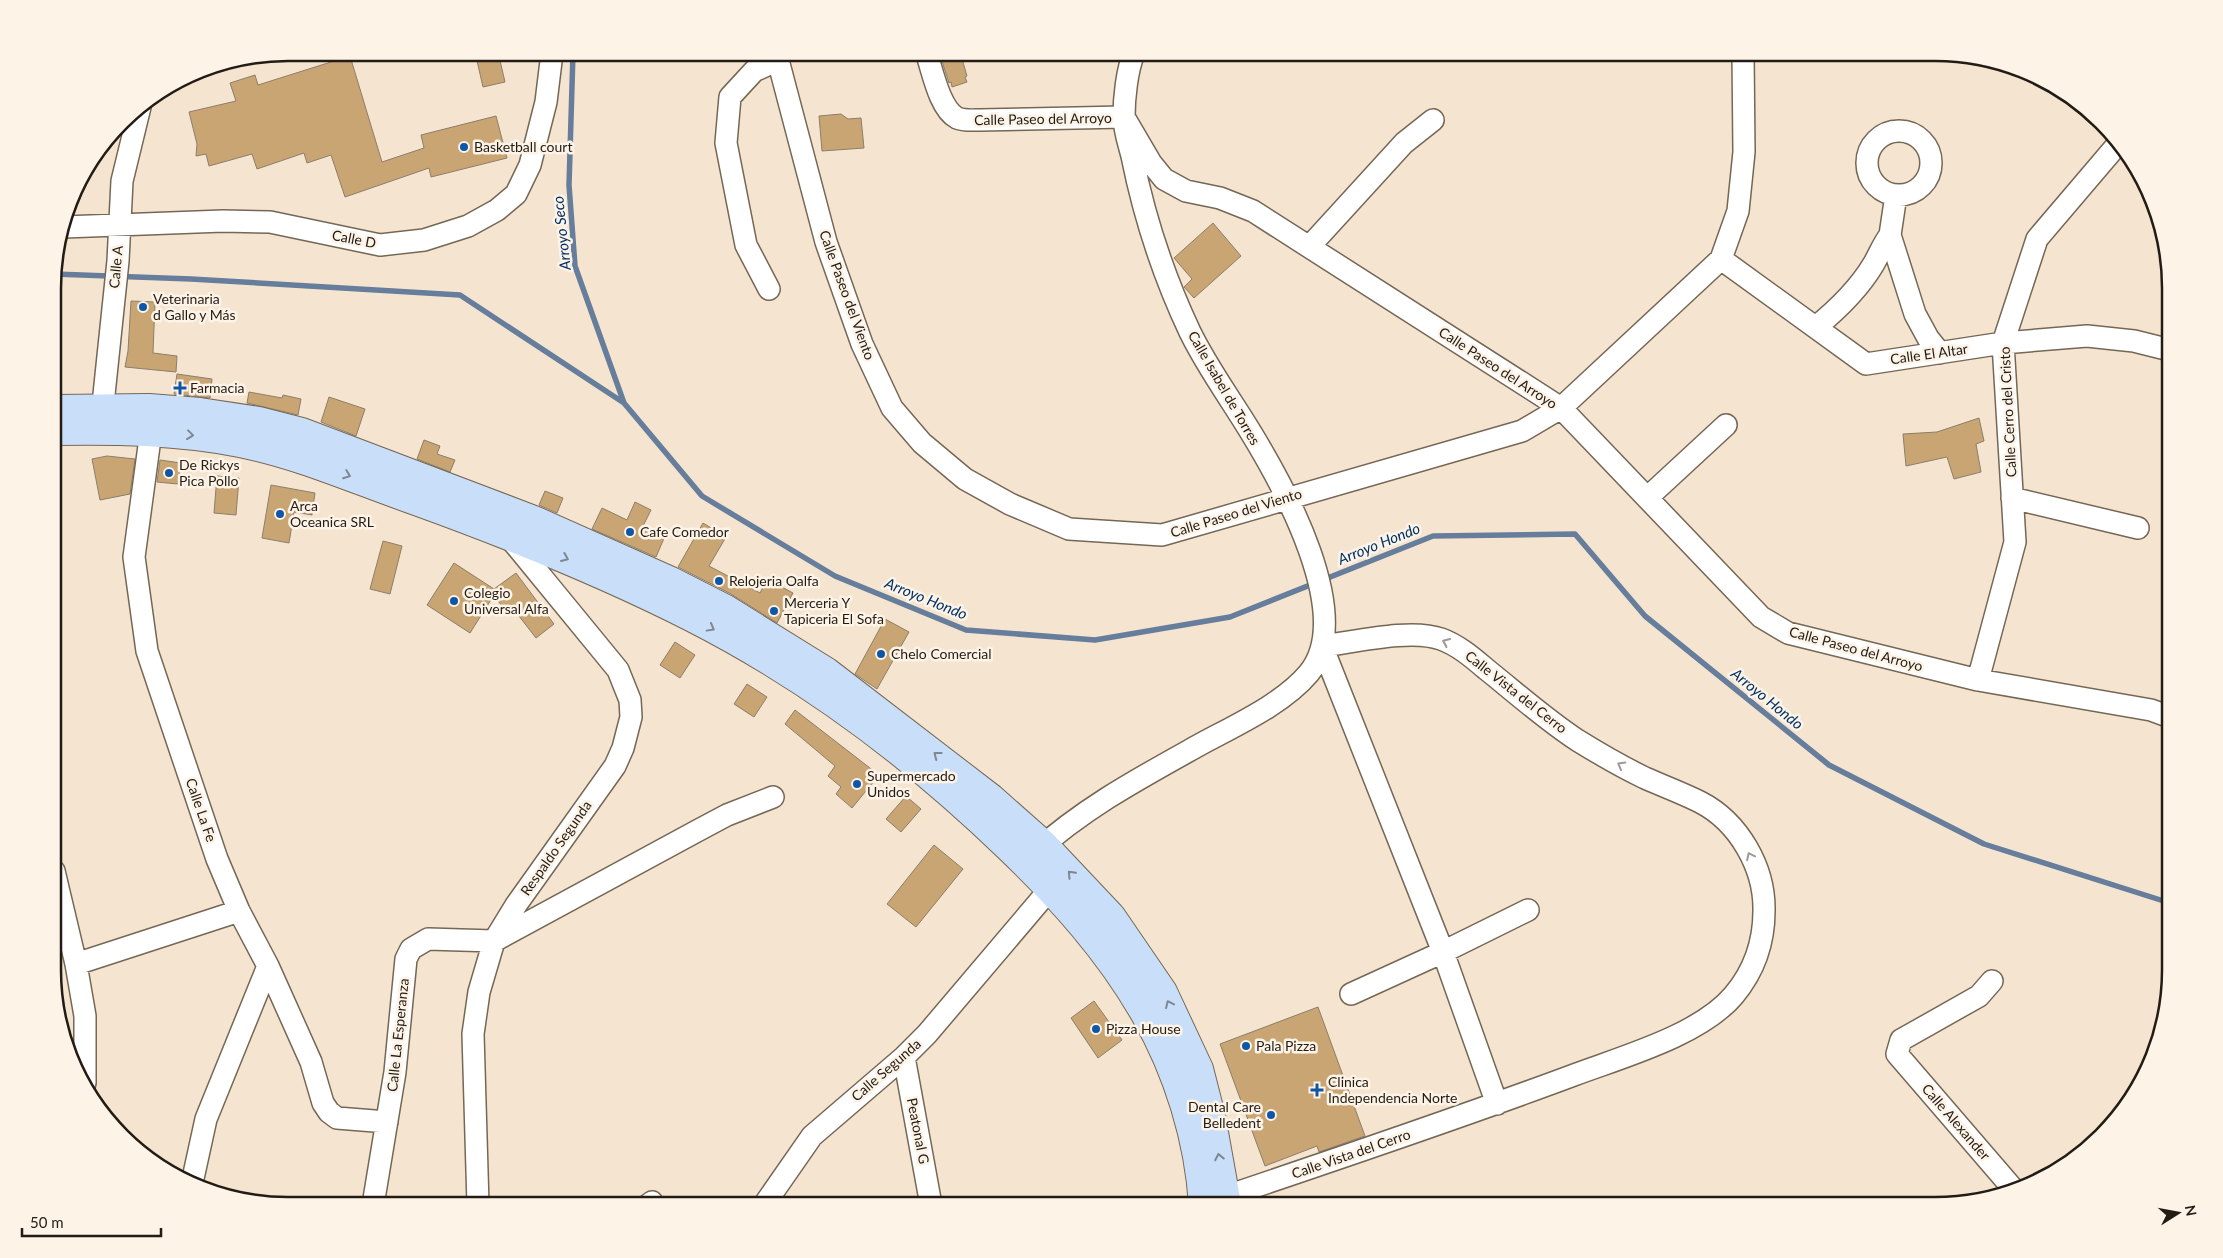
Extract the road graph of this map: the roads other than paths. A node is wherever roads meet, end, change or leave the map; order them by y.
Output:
1 (551, 61) edge
2 (771, 61) edge
3 (780, 61) edge
4 (929, 61) edge
5 (1132, 61) edge
6 (1743, 61) edge
7 (1124, 118) junction
8 (137, 120) edge
9 (1433, 120) dead end
10 (2114, 149) edge
11 (1896, 195) dead end
12 (120, 226) junction
13 (70, 227) edge
14 (1890, 235) junction
15 (1308, 247) junction
16 (1721, 259) junction
17 (769, 288) dead end
18 (1816, 328) junction
19 (2003, 344) junction
20 (2162, 348) edge
21 (1940, 353) junction
22 (1562, 408) junction
23 (61, 410) edge
24 (102, 419) junction
25 (1726, 425) dead end
26 (61, 429) edge
27 (151, 431) junction
28 (1287, 498) junction
29 (1647, 498) junction
30 (2012, 498) junction
31 (2138, 528) dead end
32 (505, 533) junction
33 (1322, 646) junction
34 (1978, 680) junction
35 (2162, 714) edge
36 (773, 797) dead end
37 (1034, 854) junction
38 (1050, 889) junction
39 (61, 901) edge
40 (1528, 910) dead end
41 (239, 911) junction
42 (494, 941) junction
43 (1443, 952) junction
44 (76, 964) junction
45 (268, 966) junction
46 (1992, 981) dead end
47 (1352, 994) dead end
48 (904, 1057) junction
49 (86, 1072) edge
50 (1497, 1104) junction
51 (387, 1122) junction
52 (194, 1176) edge
53 (2009, 1184) edge
54 (375, 1197) edge
55 (478, 1197) edge
56 (770, 1197) edge
57 (930, 1197) edge
58 (1213, 1197) edge
59 (1215, 1197) edge
60 (1229, 1197) edge

1 - 12 street, Calle D
2 - 17 street
3 - 28 street, Calle Paseo del Viento
4 - 7 street, Calle Paseo del Arroyo
5 - 7 street, Calle Isabel de Torres
6 - 16 street
7 - 15 street, Calle Paseo del Arroyo
7 - 28 street, Calle Isabel de Torres
8 - 12 street, Calle A
9 - 15 street
10 - 19 street, Calle Cerro del Cristo
11 - 14 street
12 - 13 street, Calle D
12 - 24 street, Calle A
14 - 18 street
14 - 21 street
15 - 22 street, Calle Paseo del Arroyo
16 - 18 street, Calle El Altar
16 - 22 street
18 - 21 street, Calle El Altar
19 - 20 street, Calle El Altar
19 - 21 street, Calle El Altar
19 - 30 street, Calle Cerro del Cristo
22 - 28 street, Calle Paseo del Viento
22 - 29 street, Calle Paseo del Arroyo
23 - 24 main road
24 - 26 main road
24 - 27 main road
37 -> 24 main road
25 - 29 street
27 -> 32 main road
27 - 41 street, Calle La Fe
28 - 33 street, Calle Isabel de Torres
29 - 34 street, Calle Paseo del Arroyo
30 - 31 street
30 - 34 street, Calle Cerro del Cristo
32 -> 37 main road
32 - 42 street, Respaldo Segunda
33 - 37 street
33 - 43 street
50 -> 33 street, Calle Vista del Cerro
34 - 35 street, Calle Paseo del Arroyo
36 - 42 street
37 - 38 main road
59 -> 37 main road
38 - 48 street, Calle Segunda
38 - 58 main road
39 - 44 street
40 - 43 street
41 - 44 street
41 - 45 street, Calle La Fe
42 - 51 street, Calle La Esperanza
42 - 55 street, Respaldo Segunda
43 - 47 street
43 - 50 street
44 - 49 street
45 - 51 street, Calle La Fe
45 - 52 street
46 - 53 street, Calle Alexander
48 - 56 street, Calle Segunda
48 - 57 street, Peatonal G
50 - 60 street, Calle Vista del Cerro
51 - 54 street, Calle La Esperanza

